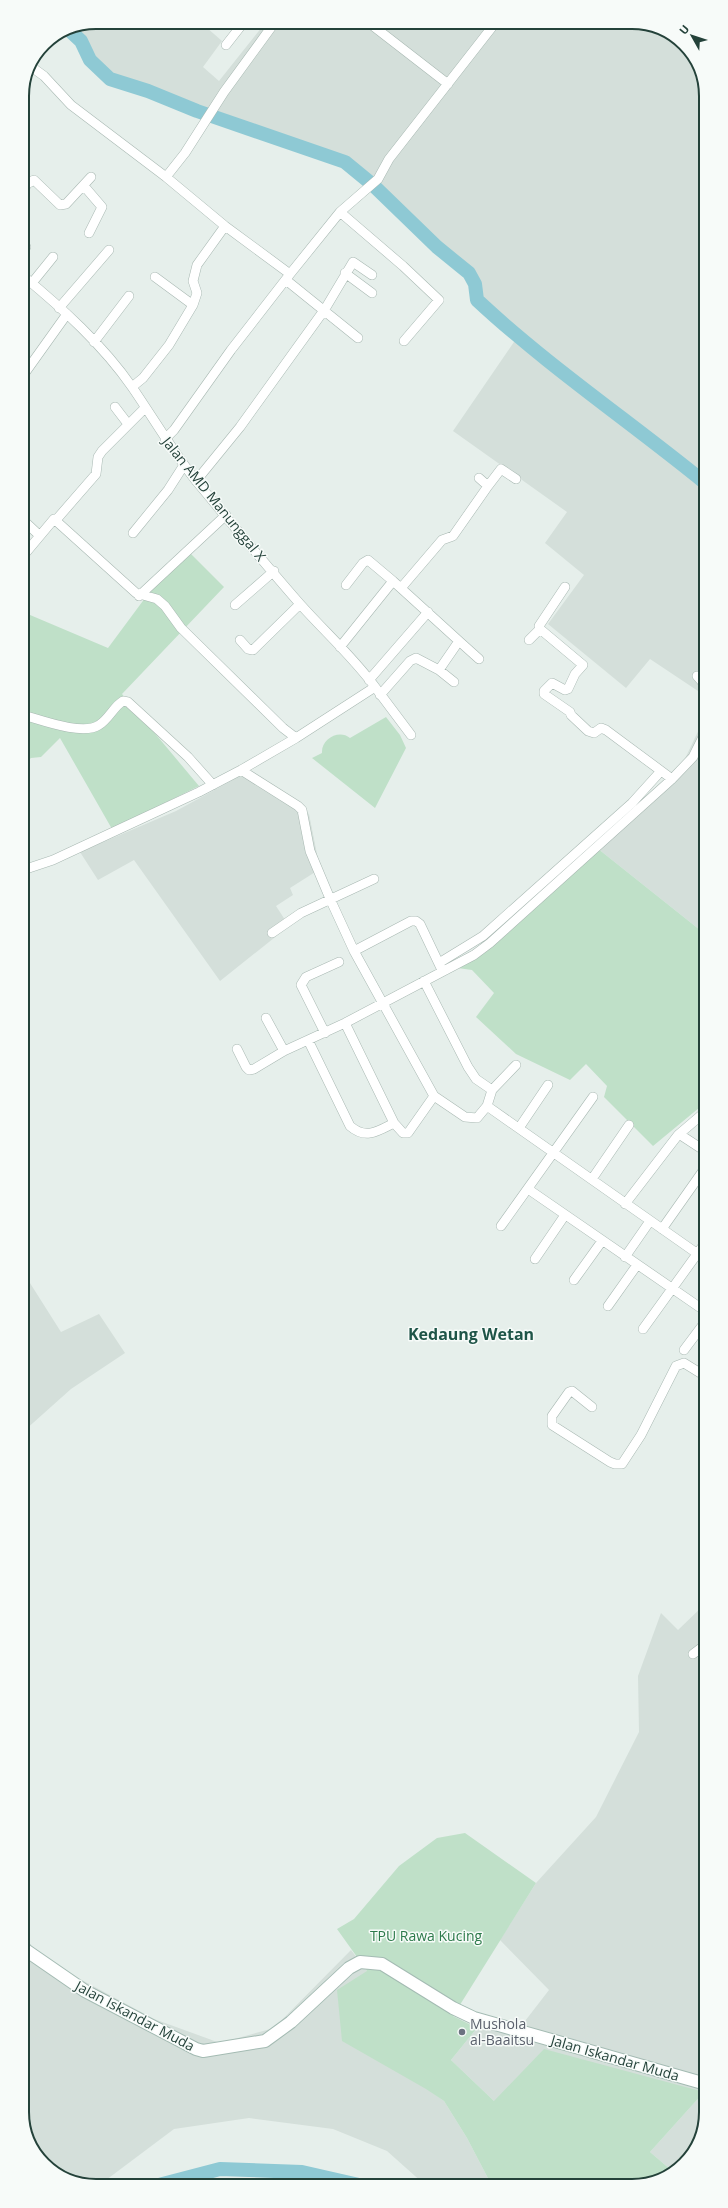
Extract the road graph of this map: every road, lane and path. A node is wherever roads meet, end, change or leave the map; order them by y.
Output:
1 (239, 29) edge
2 (270, 29) edge
3 (377, 29) edge
4 (491, 29) edge
5 (226, 45) dead end
6 (34, 69) edge
7 (448, 84) junction
8 (91, 177) dead end
9 (166, 177) junction
10 (29, 180) edge
11 (84, 186) junction
12 (340, 212) junction
13 (225, 226) junction
14 (89, 233) dead end
15 (109, 250) dead end
16 (53, 256) dead end
17 (345, 273) junction
18 (372, 275) dead end
19 (155, 277) dead end
20 (288, 277) junction
21 (29, 281) edge
22 (32, 283) junction
23 (372, 293) dead end
24 (129, 296) dead end
25 (194, 305) junction
26 (60, 308) junction
27 (325, 309) junction
28 (67, 314) junction
29 (358, 338) dead end
30 (404, 341) dead end
31 (94, 342) junction
32 (29, 367) edge
33 (132, 387) junction
34 (115, 407) dead end
35 (145, 408) junction
36 (128, 424) junction
37 (165, 439) junction
38 (184, 465) junction
39 (479, 478) dead end
40 (516, 479) dead end
41 (196, 481) junction
42 (488, 486) junction
43 (226, 515) junction
44 (56, 520) junction
45 (29, 526) edge
46 (132, 533) dead end
47 (39, 535) junction
48 (29, 548) edge
49 (274, 571) junction
50 (393, 581) junction
51 (346, 586) dead end
52 (565, 586) dead end
53 (401, 588) junction
54 (139, 596) junction
55 (300, 604) junction
56 (235, 605) dead end
57 (428, 612) junction
58 (540, 629) junction
59 (240, 640) dead end
60 (529, 640) dead end
61 (459, 641) junction
62 (340, 647) junction
63 (479, 659) dead end
64 (439, 670) junction
65 (697, 676) dead end
66 (699, 678) edge
67 (454, 682) dead end
68 (372, 683) junction
69 (380, 695) junction
70 (29, 717) edge
71 (411, 735) dead end
72 (296, 738) junction
73 (699, 744) edge
74 (241, 770) junction
75 (660, 772) junction
76 (672, 779) junction
77 (213, 785) junction
78 (29, 868) edge
79 (374, 879) dead end
80 (331, 901) junction
81 (272, 933) dead end
82 (354, 951) junction
83 (339, 962) dead end
84 (441, 967) junction
85 (424, 981) junction
86 (382, 1003) junction
87 (266, 1018) dead end
88 (345, 1023) junction
89 (325, 1033) junction
90 (308, 1040) junction
91 (237, 1049) dead end
92 (284, 1051) junction
93 (516, 1065) dead end
94 (548, 1085) dead end
95 (492, 1090) junction
96 (434, 1096) junction
97 (593, 1097) dead end
98 (487, 1106) junction
99 (699, 1117) edge
100 (394, 1123) junction
101 (629, 1126) dead end
102 (519, 1128) junction
103 (679, 1134) junction
104 (699, 1148) edge
105 (555, 1153) junction
106 (699, 1177) edge
107 (592, 1179) junction
108 (528, 1189) junction
109 (625, 1204) junction
110 (565, 1215) junction
111 (650, 1221) junction
112 (501, 1226) dead end
113 (662, 1229) junction
114 (602, 1241) junction
115 (699, 1255) edge
116 (625, 1257) junction
117 (535, 1258) dead end
118 (699, 1258) edge
119 (637, 1266) junction
120 (574, 1280) dead end
121 (674, 1288) junction
122 (608, 1306) dead end
123 (699, 1307) edge
124 (643, 1329) dead end
125 (699, 1330) edge
126 (684, 1350) dead end
127 (699, 1372) edge
128 (592, 1407) dead end
129 (699, 1650) edge
130 (693, 1654) dead end
131 (29, 1952) edge
132 (699, 2082) edge

1 - 5 street
2 - 9 street
3 - 7 street
4 - 7 street
6 - 9 street
7 - 12 street
8 - 11 street
9 - 13 street
10 - 11 street
11 - 14 street
12 - 20 street
12 - 30 street
13 - 20 street
13 - 25 street
15 - 26 street
16 - 22 street
17 - 18 street
17 - 23 street
17 - 27 street
19 - 25 street
20 - 27 street
20 - 37 street
21 - 22 street, Jalan AMD Manunggal X
22 - 26 street, Jalan AMD Manunggal X
24 - 31 street
25 - 33 street
26 - 28 street, Jalan AMD Manunggal X
27 - 29 street
27 - 41 street
28 - 31 street, Jalan AMD Manunggal X
28 - 32 street
31 - 33 street, Jalan AMD Manunggal X
33 - 35 street, Jalan AMD Manunggal X
34 - 36 street
35 - 36 street
35 - 37 street, Jalan AMD Manunggal X
36 - 44 street
37 - 38 street, Jalan AMD Manunggal X
38 - 41 street, Jalan AMD Manunggal X
38 - 46 street
39 - 42 street
40 - 42 street
41 - 43 street, Jalan AMD Manunggal X
42 - 53 street
43 - 49 street, Jalan AMD Manunggal X
43 - 54 street
44 - 47 street
44 - 54 street
45 - 47 street
47 - 48 street
49 - 55 street, Jalan AMD Manunggal X
49 - 56 street
50 - 51 street
50 - 53 street
50 - 62 street
52 - 58 street
53 - 57 street
54 - 72 street
55 - 59 street
55 - 62 street, Jalan AMD Manunggal X
57 - 61 street
57 - 68 street
58 - 60 street
58 - 75 street
61 - 63 street
61 - 64 street
62 - 68 street, Jalan AMD Manunggal X
64 - 67 street
64 - 69 street
65 - 66 street
68 - 69 street, Jalan AMD Manunggal X
68 - 72 street
69 - 71 street, Jalan AMD Manunggal X
70 - 77 street
72 - 74 street
73 - 76 street
74 - 77 street
74 - 80 street
75 - 76 street
75 - 84 street
76 - 84 street
77 - 78 street
79 - 80 street
80 - 81 street
80 - 82 street
82 - 84 street
82 - 86 street
83 - 89 street
84 - 85 street
85 - 86 street
85 - 95 street
86 - 88 street
86 - 96 street
87 - 92 street
88 - 89 street
88 - 100 street
89 - 90 street
90 - 92 street
90 - 100 street
91 - 92 street
93 - 95 street
94 - 102 street
95 - 98 street
96 - 98 street
96 - 100 street
97 - 105 street
98 - 102 street
99 - 103 street
101 - 107 street
102 - 105 street
103 - 104 street
103 - 109 street
105 - 107 street
105 - 108 street
106 - 113 street
107 - 109 street
108 - 110 street
108 - 112 street
109 - 111 street
110 - 114 street
110 - 117 street
111 - 113 street
111 - 116 street
113 - 115 street
114 - 116 street
114 - 120 street
116 - 119 street
118 - 121 street
119 - 121 street
119 - 122 street
121 - 123 street
121 - 124 street
125 - 126 street
127 - 128 street
129 - 130 street
131 - 132 street, Jalan Iskandar Muda

